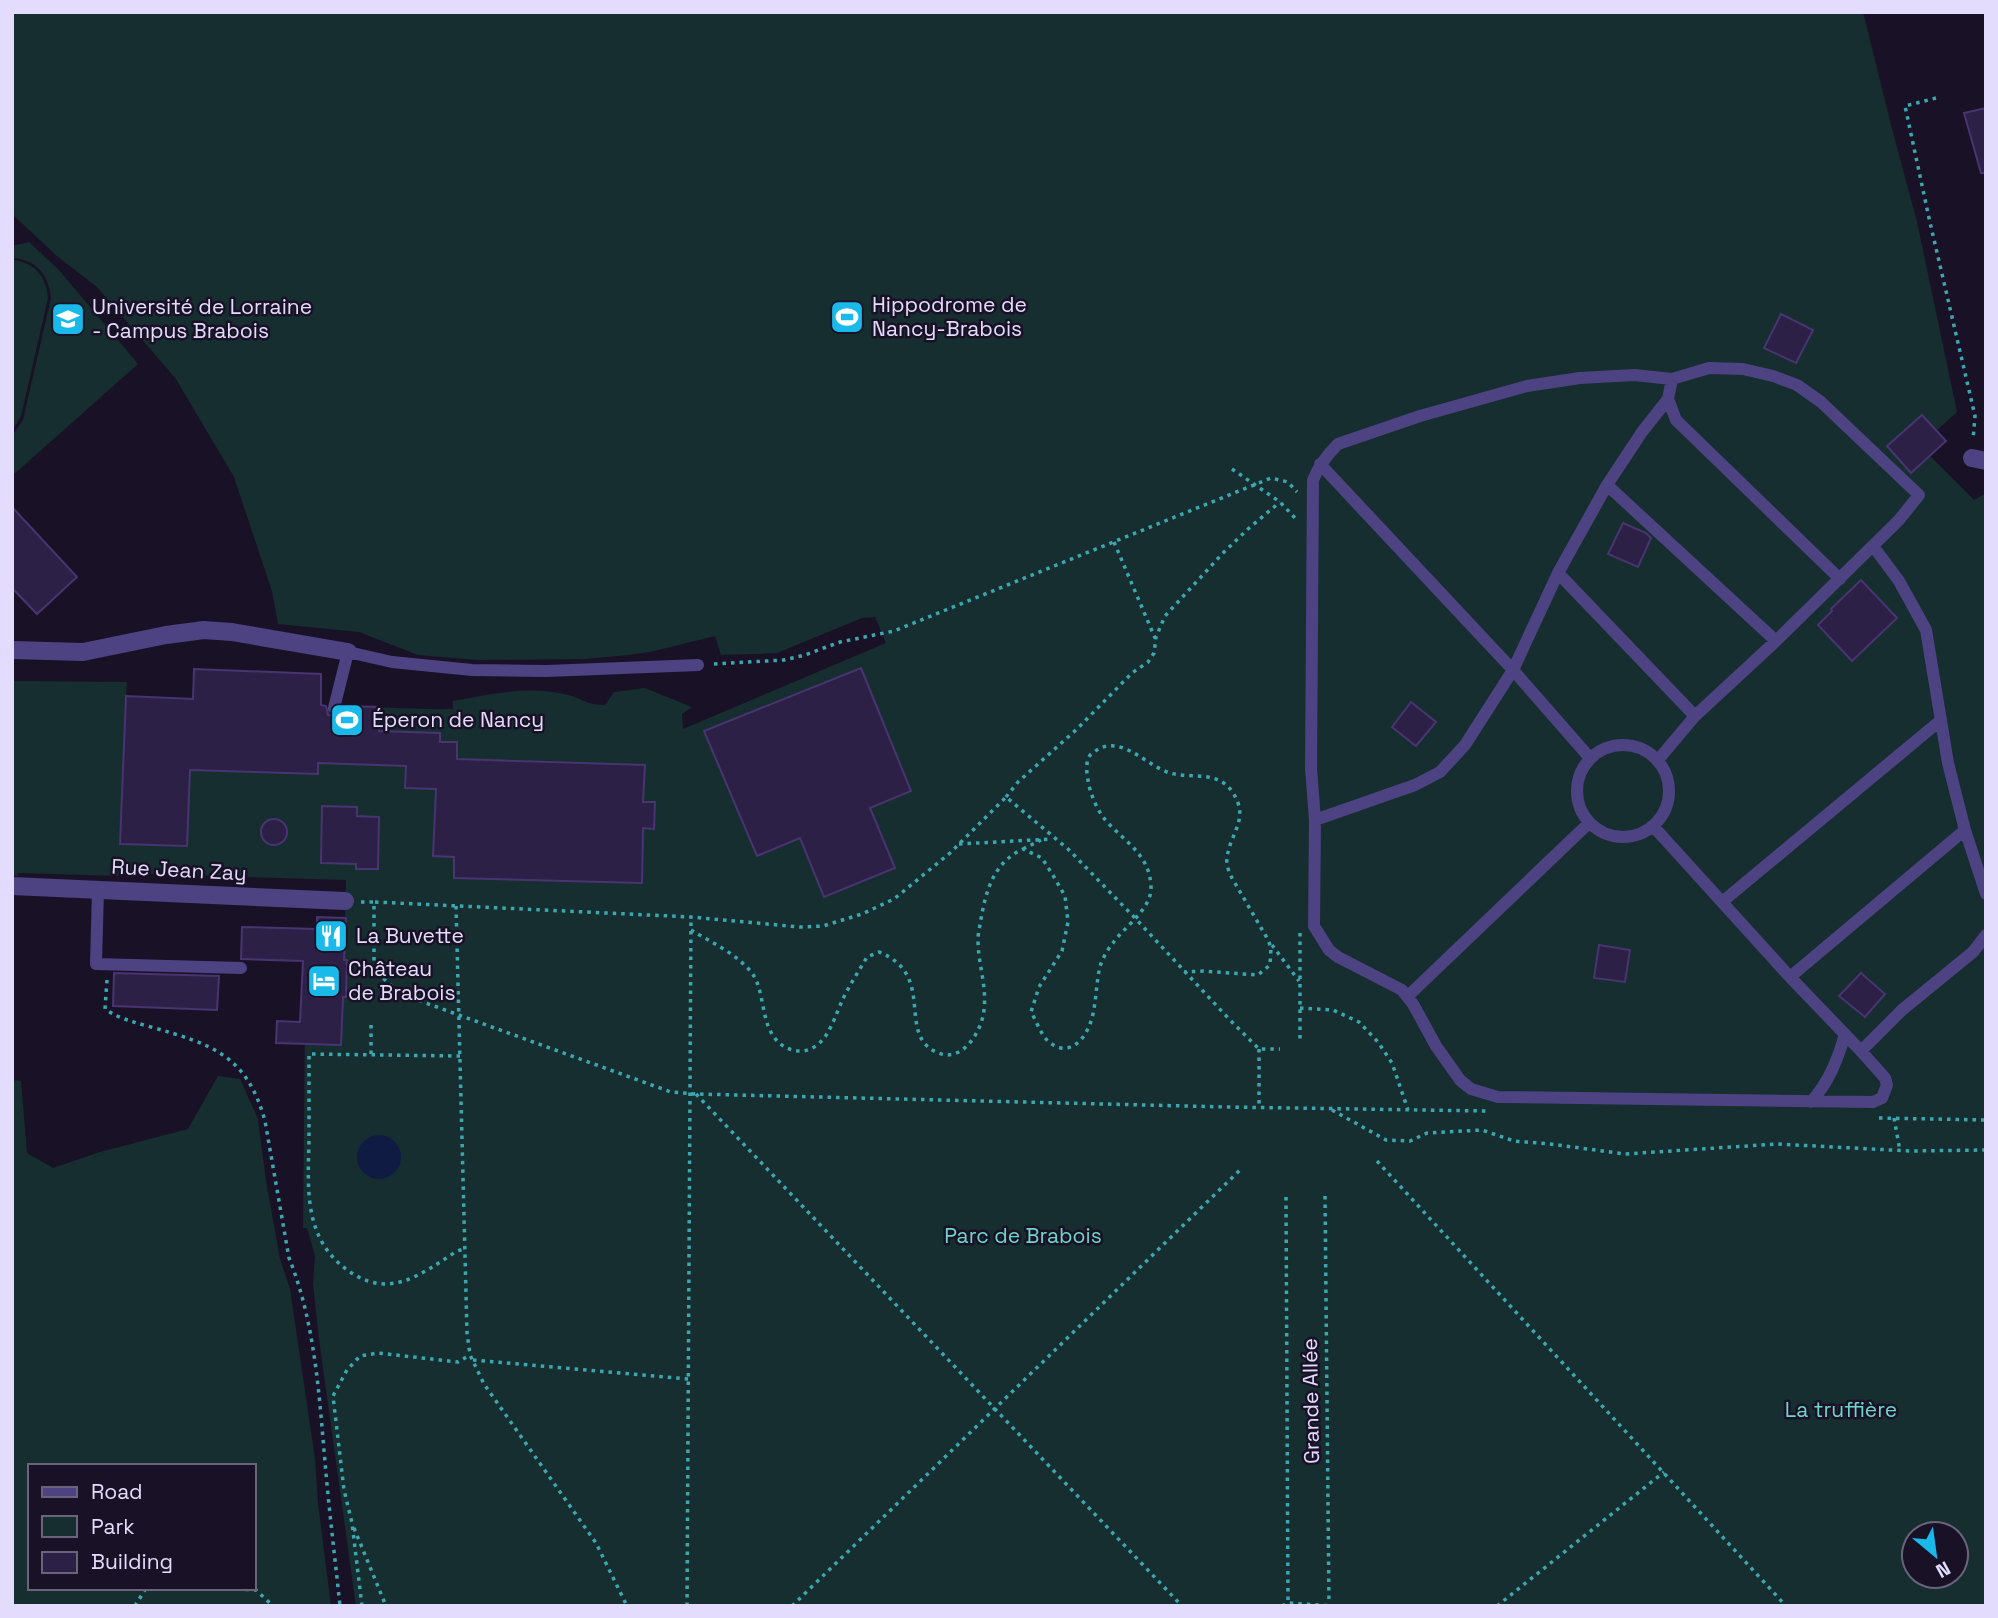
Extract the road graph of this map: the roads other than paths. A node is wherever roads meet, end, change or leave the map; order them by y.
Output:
1 (1672, 379) junction
2 (1668, 399) junction
3 (1320, 464) junction
4 (1607, 485) junction
5 (1873, 546) junction
6 (1558, 573) junction
7 (1840, 579) junction
8 (1776, 641) junction
9 (12, 650) edge
10 (348, 652) junction
11 (698, 665) road end
12 (1513, 670) junction
13 (334, 708) dead end
14 (1695, 716) junction
15 (1941, 720) junction
16 (1590, 758) junction
17 (1658, 760) junction
18 (1315, 820) junction
19 (1589, 822) junction
20 (1653, 826) junction
21 (1965, 830) junction
22 (12, 886) edge
23 (98, 890) junction
24 (1986, 894) edge
25 (345, 901) road end
26 (1721, 902) junction
27 (1986, 935) edge
28 (240, 968) dead end
29 (1790, 977) junction
30 (1408, 996) junction
31 (1845, 1034) junction
32 (1861, 1051) junction
33 (1811, 1102) junction

1 - 2 lane
1 - 3 lane
1 - 5 lane
2 - 4 lane
2 - 7 lane
3 - 12 lane
3 - 18 lane
4 - 6 lane
4 - 8 lane
5 - 7 lane
5 - 15 lane
6 - 12 lane
6 - 14 lane
7 - 8 lane
8 - 14 lane
9 - 10 street
10 - 11 lane
10 - 13 lane
12 - 16 lane
12 - 18 lane
14 - 17 lane
15 - 21 lane
15 - 26 lane
16 - 17 lane
16 - 19 lane
17 - 20 lane
18 - 30 lane
19 - 20 lane
19 - 30 lane
20 - 26 lane
21 - 24 lane
21 - 29 lane
22 - 23 street, Rue Jean Zay
23 - 25 street, Rue Jean Zay
23 - 28 lane
26 - 29 lane
27 - 32 lane
29 - 31 lane
30 - 33 lane
31 - 32 lane
31 - 33 lane
32 - 33 lane

